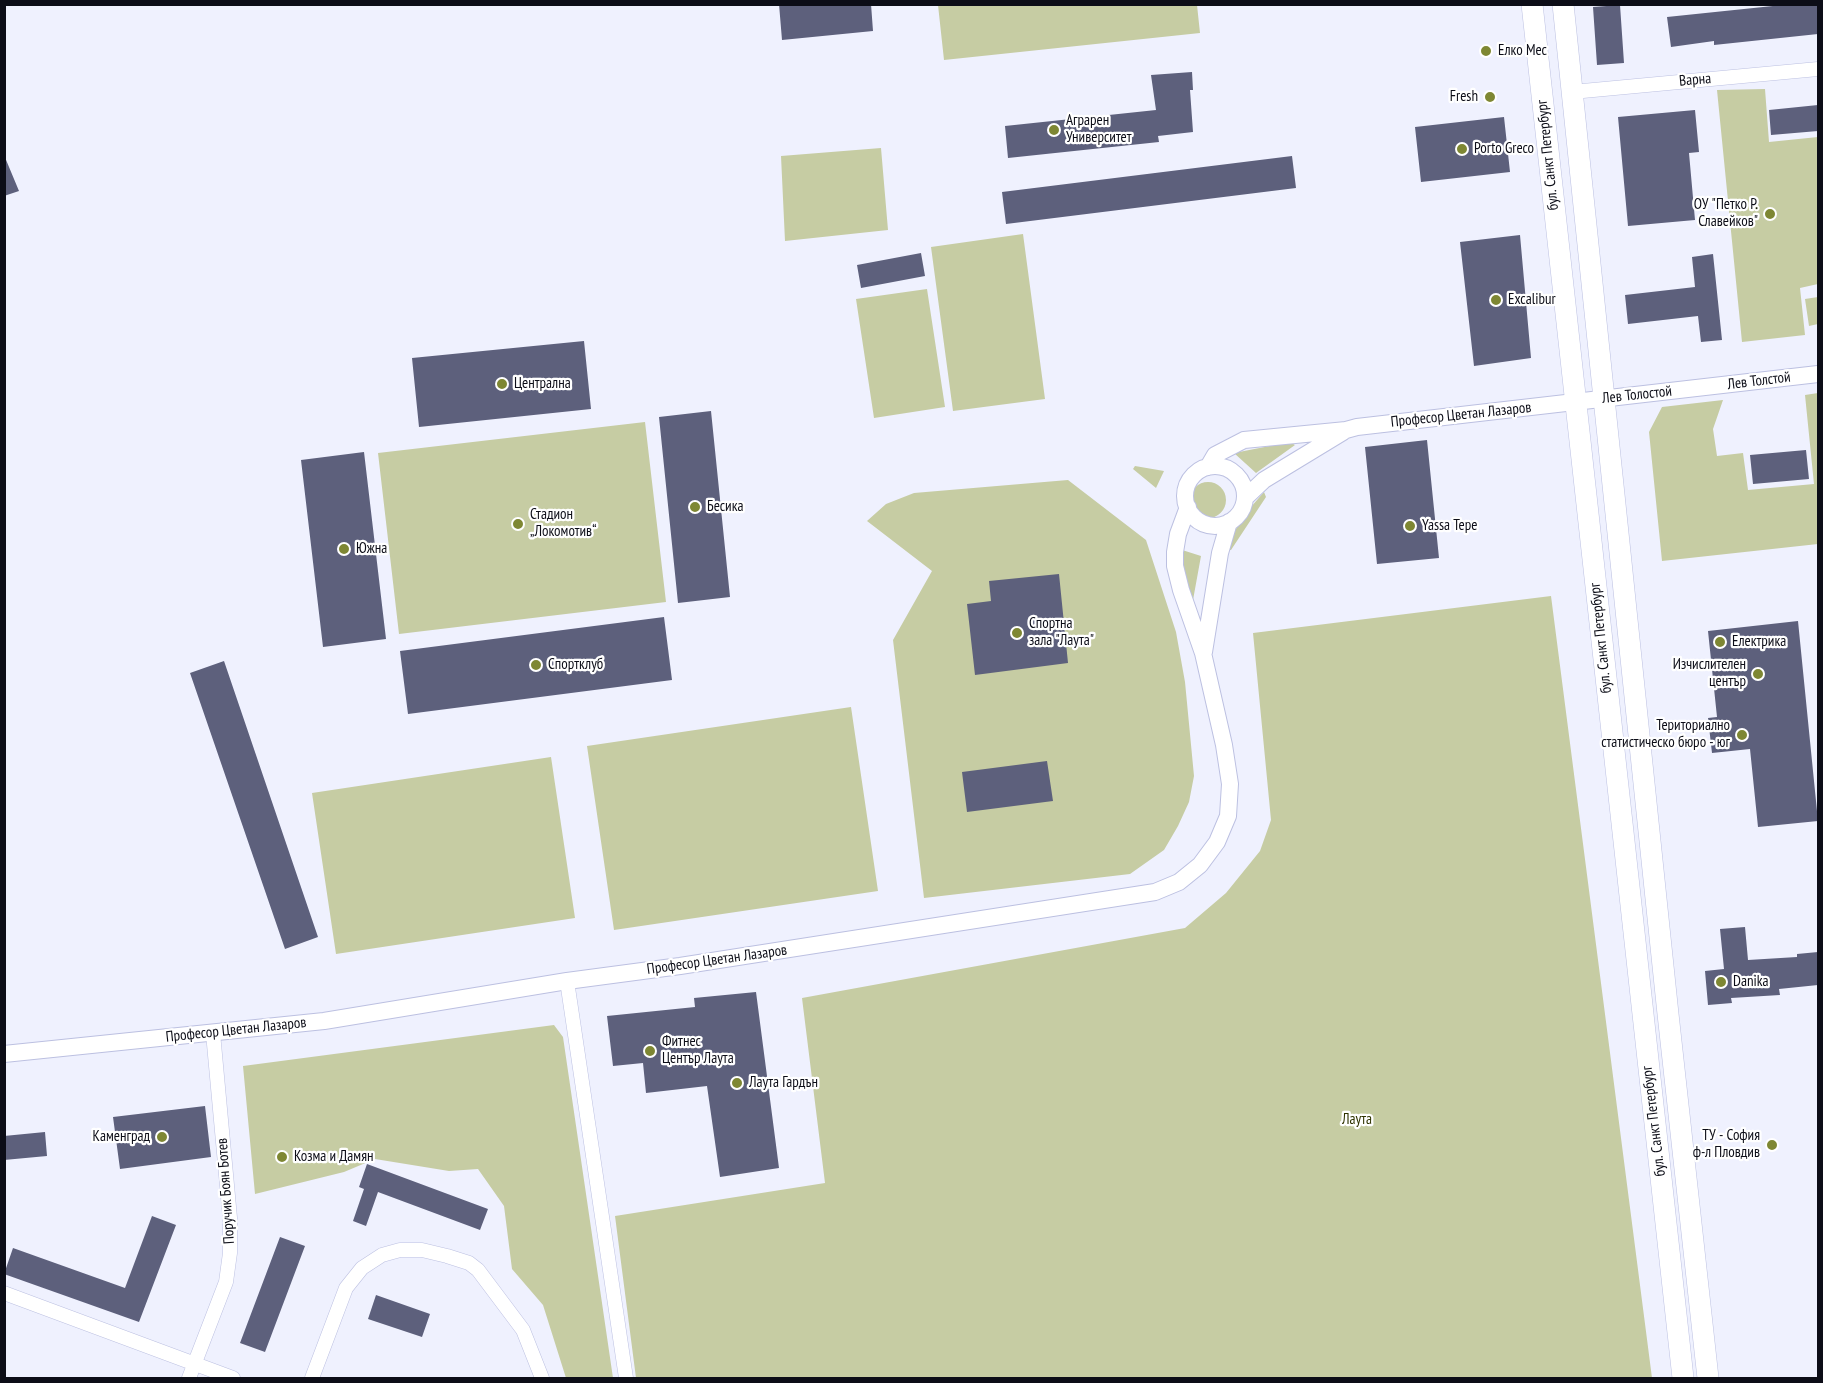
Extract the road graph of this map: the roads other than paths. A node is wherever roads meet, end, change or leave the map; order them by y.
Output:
1 (1532, 4) edge
2 (1563, 4) edge
3 (1818, 69) edge
4 (1572, 92) junction
5 (1818, 374) edge
6 (1699, 388) joint
7 (1603, 398) junction
8 (1575, 402) junction
9 (1346, 430) junction
10 (1208, 467) junction
11 (1245, 498) junction
12 (1188, 507) junction
13 (1229, 522) junction
14 (1203, 653) junction
15 (567, 981) junction
16 (213, 1033) junction
17 (4, 1054) edge
18 (4, 1293) edge
19 (195, 1364) junction
20 (189, 1378) edge
21 (233, 1378) edge
22 (312, 1378) edge
23 (542, 1378) edge
24 (626, 1378) edge
25 (1683, 1378) edge
26 (1708, 1378) edge

1 - 8 main road, бул. Санкт Петербург
2 - 4 main road, бул. Санкт Петербург
3 - 4 street, Варна
4 - 7 main road, бул. Санкт Петербург
5 - 6 street, Лев Толстой
6 - 7 street, Лев Толостой
7 - 8 street, Лев Толостой
7 - 26 main road, бул. Санкт Петербург
8 - 9 street, Професор Цветан Лазаров
8 - 25 main road, бул. Санкт Петербург
9 - 10 street, Професор Цветан Лазаров
9 - 11 street, Професор Цветан Лазаров
10 - 11 street
10 - 12 street
11 - 13 street
12 - 13 street
12 - 14 street, Професор Цветан Лазаров
13 - 14 street, Професор Цветан Лазаров
14 - 15 street, Професор Цветан Лазаров
15 - 16 street, Професор Цветан Лазаров
15 - 24 street
16 - 17 street, Професор Цветан Лазаров
16 - 19 street, Поручик Боян Ботев
18 - 19 street
19 - 20 street, Поручик Боян Ботев
19 - 21 street
22 - 23 street

